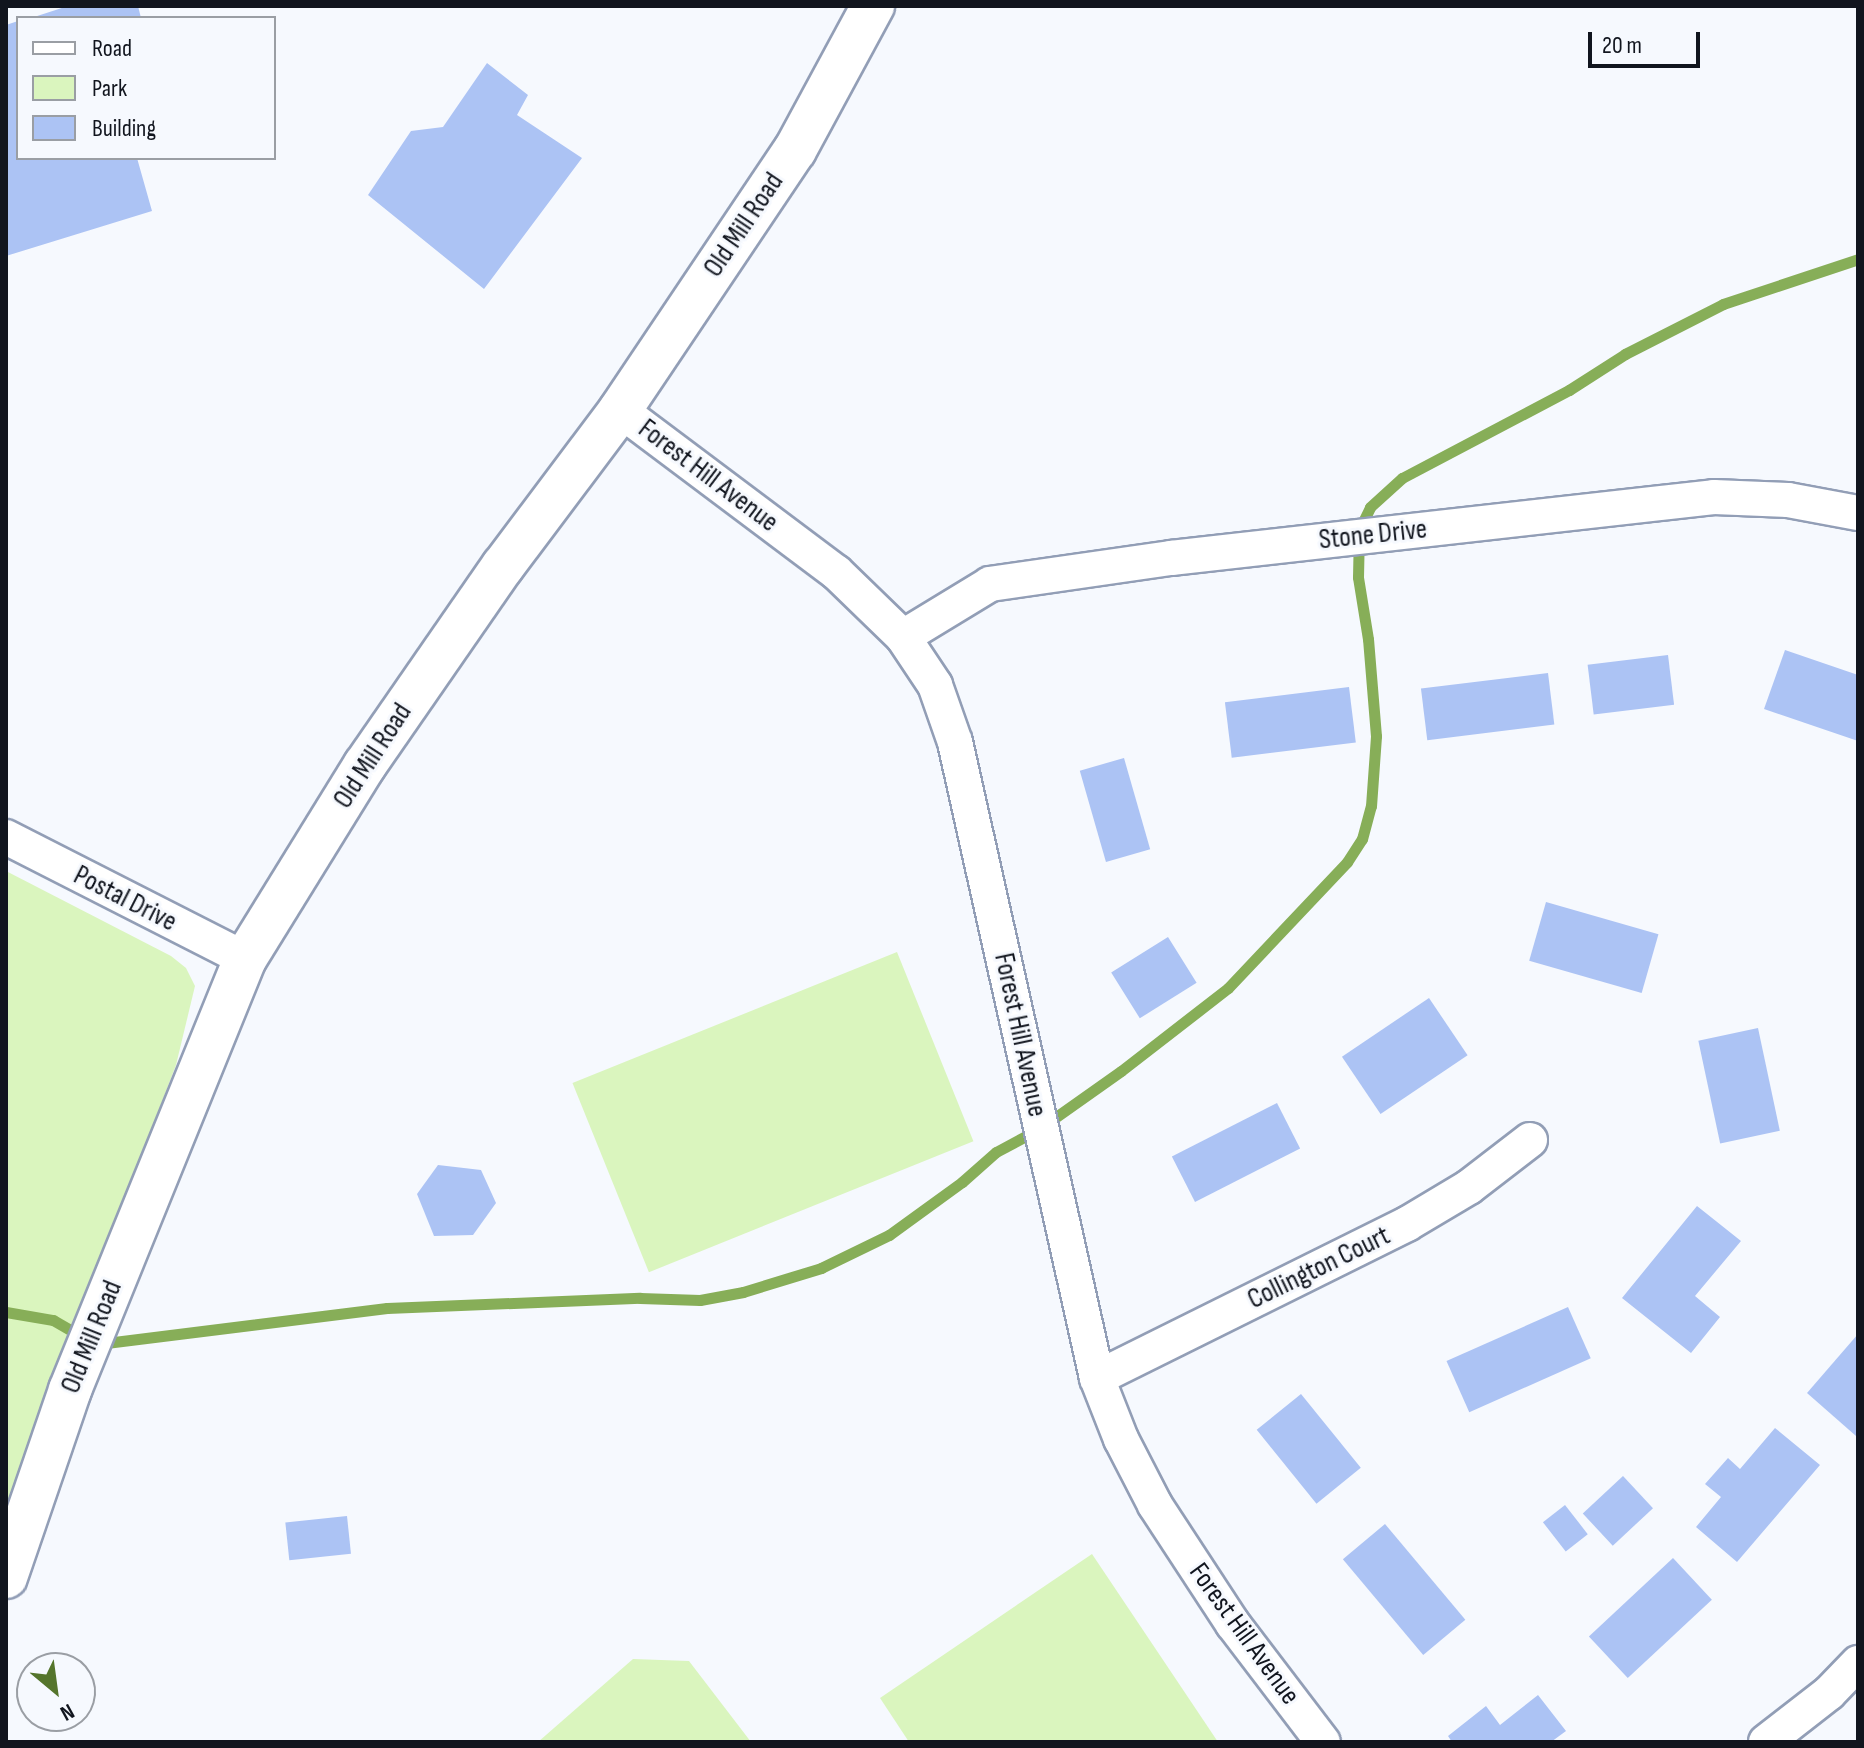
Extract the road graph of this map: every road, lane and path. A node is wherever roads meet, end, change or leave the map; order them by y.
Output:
1 (873, 6) edge
2 (620, 410) junction
3 (1858, 513) edge
4 (903, 637) junction
5 (6, 837) edge
6 (245, 959) junction
7 (1530, 1140) dead end
8 (1097, 1378) junction
9 (6, 1577) edge
10 (1858, 1663) edge
11 (1323, 1742) edge
12 (1766, 1742) edge

1 - 2 street, Old Mill Road
2 - 4 street, Forest Hill Avenue
2 - 6 street, Old Mill Road
3 - 4 street, Stone Drive
4 - 8 street, Forest Hill Avenue
5 - 6 street, Postal Drive
6 - 9 street, Old Mill Road
7 - 8 street, Collington Court
8 - 11 street, Forest Hill Avenue
10 - 12 street

